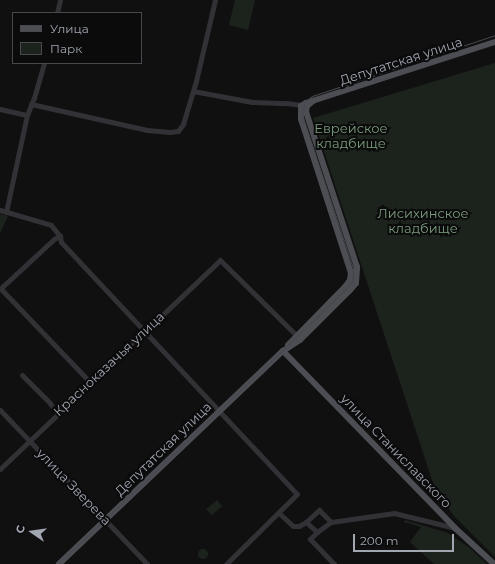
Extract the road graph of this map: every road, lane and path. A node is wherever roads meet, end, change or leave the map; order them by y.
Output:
1 (60, 0) edge
2 (215, 0) edge
3 (57, 12) edge
4 (495, 42) edge
5 (44, 64) edge
6 (193, 91) junction
7 (312, 102) junction
8 (31, 104) junction
9 (302, 105) junction
10 (0, 109) edge
11 (27, 114) junction
12 (0, 210) edge
13 (6, 212) junction
14 (60, 236) junction
15 (0, 289) edge
16 (144, 331) junction
17 (298, 338) junction
18 (283, 351) junction
19 (22, 375) dead end
20 (90, 382) junction
21 (50, 404) tunnel mouth
22 (0, 410) edge
23 (220, 410) junction
24 (29, 440) junction
25 (0, 468) edge
26 (279, 512) junction
27 (105, 520) junction
28 (306, 522) junction
29 (331, 522) junction
30 (456, 528) junction
31 (317, 532) junction
32 (59, 564) edge
33 (147, 564) edge
34 (226, 564) edge
35 (334, 564) edge
36 (494, 564) edge

1 - 3 street
2 - 6 street
4 - 7 main road, Депутатская улица
5 - 8 street
6 - 8 street
6 - 9 street
7 - 9 main road
7 - 17 main road, Депутатская улица
8 - 11 street
9 - 17 main road, Депутатская улица
10 - 11 street
11 - 13 street
12 - 13 street
13 - 14 street
14 - 15 street
14 - 16 street
15 - 20 street
16 - 17 street, Красноказачья улица
16 - 20 street, Красноказачья улица
16 - 23 street
17 - 18 main road, Депутатская улица
18 - 23 main road, Депутатская улица
18 - 30 main road, улица Станиславского
19 - 21 street
20 - 24 street, Красноказачья улица
22 - 24 street, улица Зверева
23 - 26 street
23 - 27 main road, Депутатская улица
24 - 25 street, Красноказачья улица
24 - 27 street, улица Зверева
26 - 28 street
26 - 34 street
27 - 32 main road, Депутатская улица
27 - 33 street, улица Зверева
28 - 29 street
28 - 31 street
29 - 30 street
29 - 31 street
30 - 36 main road, улица Станиславского
31 - 35 street

